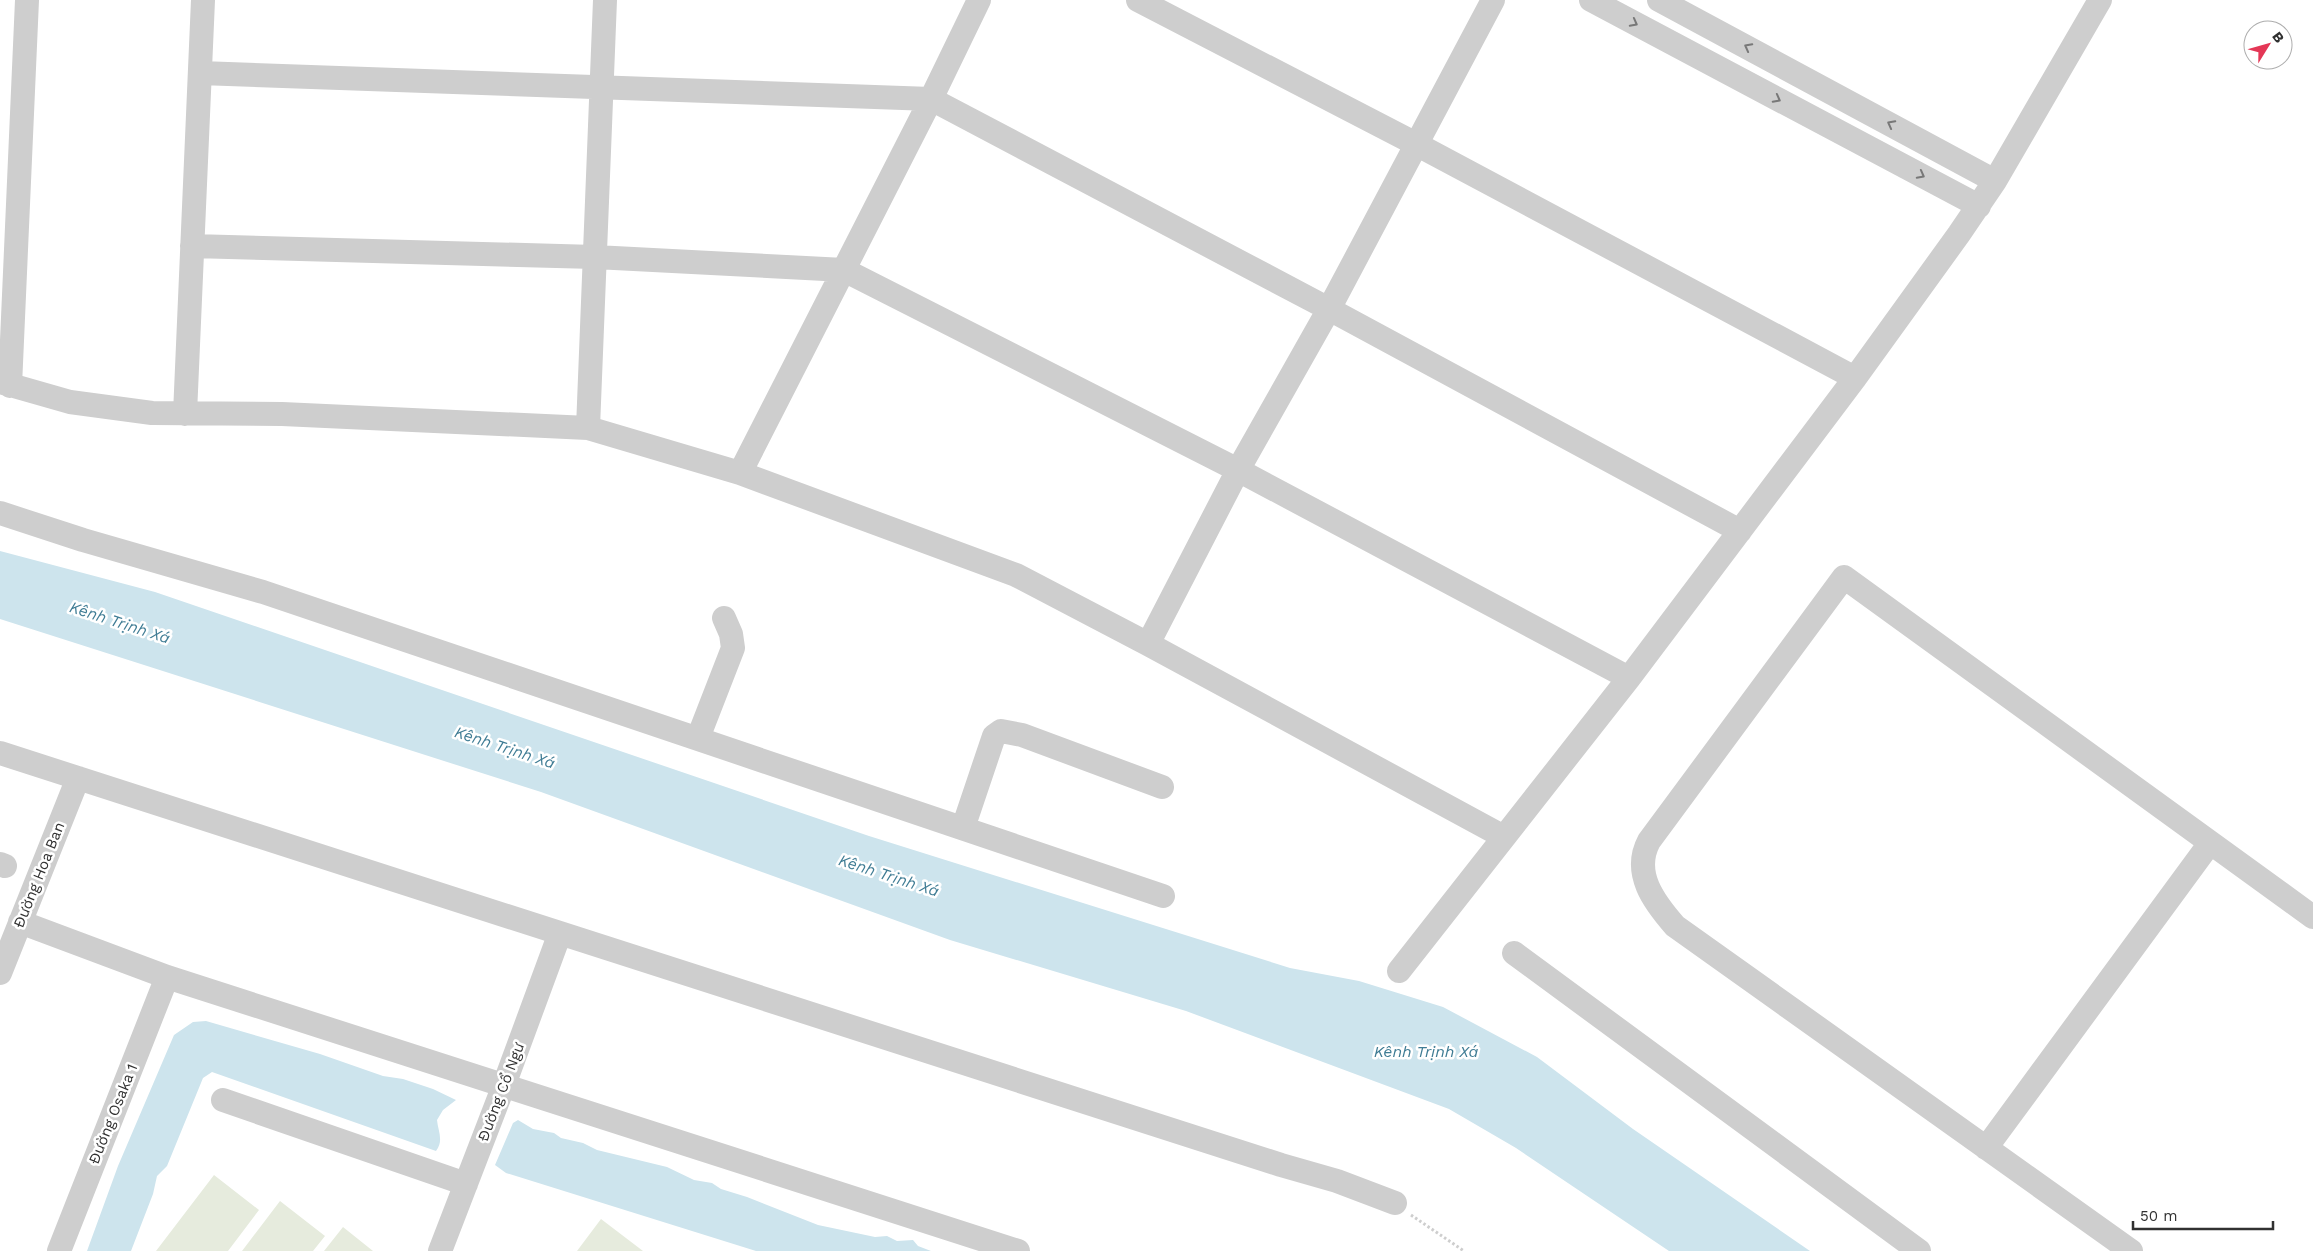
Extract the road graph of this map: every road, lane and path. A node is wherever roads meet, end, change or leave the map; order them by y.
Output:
1 (27, 0) edge
2 (203, 0) edge
3 (605, 0) edge
4 (979, 0) edge
5 (1138, 0) edge
6 (1493, 0) edge
7 (1591, 0) edge
8 (1659, 0) edge
9 (2100, 0) edge
10 (1699, 9) edge
11 (1679, 46) junction
12 (200, 73) junction
13 (602, 87) junction
14 (931, 100) junction
15 (1416, 144) junction
16 (1995, 180) junction
17 (1979, 206) junction
18 (192, 246) junction
19 (596, 257) junction
20 (844, 270) junction
21 (1329, 309) junction
22 (1855, 378) junction
23 (5, 384) edge
24 (185, 414) junction
25 (588, 428) junction
26 (1238, 470) junction
27 (740, 473) junction
28 (0, 513) edge
29 (1740, 531) junction
30 (724, 618) dead end
31 (1148, 644) junction
32 (1629, 678) junction
33 (698, 738) junction
34 (0, 752) edge
35 (78, 778) junction
36 (1162, 787) dead end
37 (962, 828) junction
38 (1504, 837) junction
39 (2210, 843) junction
40 (1163, 896) dead end
41 (2313, 917) edge
42 (20, 922) junction
43 (560, 933) junction
44 (1514, 953) dead end
45 (1399, 971) dead end
46 (0, 973) edge
47 (167, 977) junction
48 (504, 1085) junction
49 (223, 1100) dead end
50 (1986, 1148) junction
51 (466, 1184) junction
52 (1395, 1204) joint
53 (59, 1251) edge
54 (440, 1251) edge
55 (1018, 1251) edge
56 (1464, 1251) edge
57 (1919, 1251) edge
58 (2131, 1251) edge

1 - 23 street
2 - 12 street
3 - 13 street
4 - 14 street
5 - 15 street
6 - 15 street
7 -> 11 street
8 - 10 street
9 - 16 street
10 - 11 street
16 -> 10 street
11 -> 17 street
12 - 13 street
12 - 18 street
13 - 14 street
13 - 19 street
14 - 20 street
14 - 21 street
15 - 21 street
15 - 22 street
16 - 17 street
17 - 22 street
18 - 19 street
18 - 24 street
19 - 20 street
19 - 25 street
20 - 26 street
20 - 27 street
21 - 26 street
21 - 29 street
22 - 29 street
23 - 24 street
24 - 25 street
25 - 27 street
26 - 31 street
26 - 32 street
27 - 31 street
28 - 33 street
29 - 32 street
30 - 33 street
31 - 38 street
32 - 38 street
33 - 37 street
34 - 35 street
35 - 42 street, Đường Hoa Ban
35 - 43 street
36 - 37 street
37 - 40 street
38 - 45 street
39 - 41 street
39 - 50 street
39 - 50 street
42 - 46 street, Đường Hoa Ban
42 - 47 street
43 - 48 street, Đường Cổ Ngư
43 - 52 street
44 - 57 street
47 - 48 street
47 - 53 street, Đường Osaka 1
48 - 51 street, Đường Cổ Ngư
48 - 55 street
49 - 51 street
50 - 58 street
51 - 54 street, Đường Cổ Ngư
52 - 56 path

